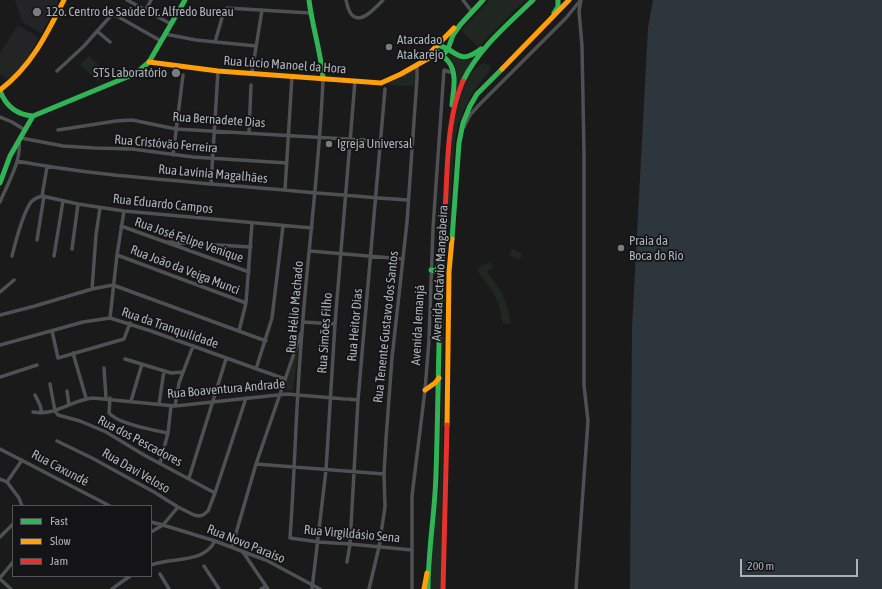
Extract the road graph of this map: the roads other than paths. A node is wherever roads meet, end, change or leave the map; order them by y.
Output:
1 (64, 0) edge
2 (128, 0) edge
3 (151, 0) edge
4 (185, 0) edge
5 (309, 0) edge
6 (346, 0) edge
7 (383, 0) edge
8 (463, 0) edge
9 (483, 0) edge
10 (534, 0) edge
11 (558, 0) edge
12 (569, 0) edge
13 (581, 0) edge
14 (146, 10) junction
15 (262, 10) junction
16 (472, 12) junction
17 (310, 13) junction
18 (548, 22) junction
19 (171, 24) junction
20 (460, 24) junction
21 (97, 32) junction
22 (165, 34) junction
23 (494, 39) junction
24 (161, 41) junction
25 (110, 42) dead end
26 (215, 42) junction
27 (256, 46) junction
28 (437, 46) junction
29 (448, 49) junction
30 (441, 55) junction
31 (149, 62) junction
32 (419, 63) junction
33 (57, 71) dead end
34 (218, 71) junction
35 (252, 72) junction
36 (453, 73) junction
37 (183, 75) dead end
38 (292, 76) junction
39 (323, 78) junction
40 (355, 81) junction
41 (251, 85) dead end
42 (385, 89) dead end
43 (0, 91) edge
44 (33, 116) junction
45 (0, 117) edge
46 (451, 124) junction
47 (176, 129) junction
48 (25, 130) junction
49 (58, 130) dead end
50 (214, 131) junction
51 (249, 132) junction
52 (289, 135) junction
53 (320, 137) junction
54 (350, 139) junction
55 (20, 140) junction
56 (381, 141) junction
57 (459, 143) junction
58 (173, 155) junction
59 (212, 159) junction
60 (17, 161) junction
61 (287, 163) junction
62 (47, 167) junction
63 (0, 183) edge
64 (211, 184) junction
65 (285, 190) junction
66 (315, 193) junction
67 (43, 196) junction
68 (346, 196) junction
69 (376, 198) junction
70 (408, 200) junction
71 (63, 201) junction
72 (0, 202) edge
73 (78, 204) junction
74 (100, 208) junction
75 (124, 211) junction
76 (252, 223) junction
77 (121, 226) junction
78 (283, 226) junction
79 (312, 228) junction
80 (37, 240) dead end
81 (164, 242) junction
82 (251, 247) junction
83 (72, 249) dead end
84 (442, 249) junction
85 (310, 251) junction
86 (342, 254) junction
87 (117, 255) junction
88 (12, 256) dead end
89 (54, 256) dead end
90 (371, 256) junction
91 (403, 259) junction
92 (431, 270) junction
93 (249, 272) junction
94 (14, 280) dead end
95 (114, 285) junction
96 (92, 289) junction
97 (0, 292) edge
98 (246, 303) junction
99 (0, 315) edge
100 (110, 318) junction
101 (303, 322) junction
102 (130, 323) junction
103 (336, 324) junction
104 (52, 331) junction
105 (239, 331) junction
106 (302, 331) junction
107 (266, 341) junction
108 (0, 345) edge
109 (193, 346) junction
110 (73, 353) junction
111 (125, 359) dead end
112 (226, 359) junction
113 (142, 364) junction
114 (37, 365) dead end
115 (104, 368) dead end
116 (256, 369) junction
117 (164, 371) junction
118 (184, 372) junction
119 (0, 377) edge
120 (439, 378) junction
121 (285, 379) junction
122 (50, 384) dead end
123 (425, 390) junction
124 (67, 391) dead end
125 (281, 394) junction
126 (35, 395) dead end
127 (298, 395) junction
128 (86, 398) junction
129 (108, 398) junction
130 (246, 398) junction
131 (330, 398) junction
132 (131, 400) junction
133 (358, 400) junction
134 (213, 402) junction
135 (159, 404) junction
136 (69, 405) junction
137 (173, 406) junction
138 (55, 411) junction
139 (33, 412) dead end
140 (42, 413) junction
141 (168, 433) junction
142 (57, 441) dead end
143 (0, 449) edge
144 (22, 460) junction
145 (160, 463) junction
146 (256, 464) junction
147 (295, 468) junction
148 (326, 470) junction
149 (355, 471) junction
150 (384, 474) junction
151 (189, 478) junction
152 (0, 479) edge
153 (7, 482) junction
154 (215, 493) junction
155 (22, 505) edge
156 (108, 505) edge
157 (178, 507) junction
158 (152, 522) edge
159 (12, 525) edge
160 (163, 525) junction
161 (152, 531) edge
162 (0, 537) edge
163 (290, 538) joint
164 (215, 541) junction
165 (318, 542) junction
166 (350, 544) junction
167 (232, 547) junction
168 (379, 547) junction
169 (412, 550) junction
170 (243, 551) junction
171 (347, 562) dead end
172 (12, 563) edge
173 (152, 565) edge
174 (204, 566) dead end
175 (427, 572) junction
176 (160, 574) dead end
177 (129, 577) edge
178 (0, 578) edge
179 (267, 587) edge
180 (312, 587) edge
181 (10, 589) edge
182 (112, 589) edge
183 (169, 589) edge
184 (219, 589) edge
185 (261, 589) edge
186 (320, 589) edge
187 (369, 589) edge
188 (412, 589) edge
189 (424, 589) edge
190 (428, 589) edge
191 (444, 589) edge
192 (576, 589) edge

1 - 43 main road
2 - 14 street
3 - 14 street
4 - 19 main road
5 - 17 main road
6 - 7 street
8 - 16 street
9 - 16 main road
10 - 23 main road, Avenida Octávio Mangabeira
11 - 18 main road
12 - 18 main road, Avenida Octávio Mangabeira
13 - 57 street
13 - 192 street
14 - 19 street
15 - 17 street
15 - 26 street
15 - 27 street
16 - 20 main road
17 - 39 main road
18 - 57 main road, Avenida Octávio Mangabeira
19 - 22 main road
20 - 28 main road
20 - 29 main road
21 - 24 street
21 - 25 street
21 - 33 street
22 - 24 main road
22 - 26 street
23 - 29 main road
23 - 46 main road, Avenida Octávio Mangabeira
24 - 31 main road
26 - 27 street
27 - 35 street
28 - 29 main road
28 - 30 main road
28 - 32 main road
29 - 30 main road
30 - 32 main road
30 - 36 main road
31 - 34 main road, Rua Lúcio Manoel da Hora
31 - 44 main road
32 - 40 main road, Rua Lúcio Manoel da Hora
32 - 70 street, Rua Tenente Gustavo dos Santos
34 - 35 main road, Rua Lúcio Manoel da Hora
34 - 50 street
35 - 38 main road, Rua Lúcio Manoel da Hora
36 - 46 main road
36 - 92 street, Avenida Iemanjá
37 - 47 street
38 - 39 main road, Rua Lúcio Manoel da Hora
38 - 52 street
39 - 40 main road, Rua Lúcio Manoel da Hora
39 - 53 street, Rua Hélio Machado
40 - 54 street, Rua Simões Filho
41 - 51 street
42 - 56 street, Rua Heitor Dias
43 - 44 main road
44 - 48 main road
45 - 48 street
46 - 84 main road, Avenida Octávio Mangabeira
47 - 49 street, Rua Bernadete Dias
47 - 50 street, Rua Bernadete Dias
47 - 58 street
48 - 55 main road
50 - 51 street, Rua Bernadete Dias
50 - 59 street
51 - 52 street, Rua Bernadete Dias
52 - 53 street, Rua Bernadete Dias
52 - 61 street
53 - 54 street, Rua Bernadete Dias
53 - 66 street, Rua Hélio Machado
54 - 56 street, Rua Bernadete Dias
54 - 68 street, Rua Simões Filho
55 - 58 street, Rua Cristóvão Ferreira
55 - 60 street
55 - 63 main road
56 - 69 street, Rua Heitor Dias
57 - 191 main road, Avenida Octávio Mangabeira
58 - 59 street, Rua Cristóvão Ferreira
59 - 61 street, Rua Cristóvão Ferreira
59 - 64 street
60 - 62 street, Rua Lavínia Magalhães
60 - 72 street
61 - 65 street
62 - 64 street, Rua Lavínia Magalhães
62 - 67 street
64 - 65 street, Rua Lavínia Magalhães
65 - 66 street, Rua Lavínia Magalhães
66 - 68 street, Rua Lavínia Magalhães
66 - 79 street, Rua Hélio Machado
67 - 71 street, Rua Eduardo Campos
67 - 80 street
67 - 88 street
68 - 69 street, Rua Lavínia Magalhães
68 - 86 street, Rua Simões Filho
69 - 70 street, Rua Lavínia Magalhães
69 - 90 street, Rua Heitor Dias
70 - 91 street, Rua Tenente Gustavo dos Santos
71 - 73 street, Rua Eduardo Campos
71 - 89 street
73 - 74 street, Rua Eduardo Campos
73 - 83 street
74 - 75 street, Rua Eduardo Campos
74 - 96 street
75 - 76 street, Rua Eduardo Campos
75 - 77 street
76 - 78 street, Rua Eduardo Campos
76 - 82 street
77 - 81 street, Rua José Felipe Venique
77 - 87 street
78 - 79 street, Rua Eduardo Campos
78 - 107 street
79 - 85 street, Rua Hélio Machado
81 - 82 street
81 - 93 street, Rua José Felipe Venique
82 - 93 street
84 - 92 main road
84 - 120 main road, Avenida Octávio Mangabeira
85 - 86 street
85 - 101 street, Rua Hélio Machado
86 - 90 street
86 - 103 street, Rua Simões Filho
87 - 95 street
87 - 98 street, Rua João da Veiga Munci
90 - 91 street
90 - 133 street, Rua Heitor Dias
91 - 150 street, Rua Tenente Gustavo dos Santos
92 - 123 street, Avenida Iemanjá
93 - 98 street
94 - 97 street
95 - 96 street
95 - 100 street
95 - 105 street
96 - 99 street
98 - 105 street
100 - 102 street, Rua da Tranquilidade
100 - 104 street, Rua da Tranquilidade
101 - 103 street
101 - 106 street, Rua Hélio Machado
102 - 109 street, Rua da Tranquilidade
102 - 110 street
103 - 131 street, Rua Simões Filho
104 - 108 street, Rua da Tranquilidade
104 - 110 street
105 - 107 street
106 - 121 street
106 - 127 street, Rua Hélio Machado
107 - 116 street
109 - 112 street, Rua da Tranquilidade
109 - 118 street
110 - 128 street
111 - 113 street
112 - 116 street, Rua da Tranquilidade
112 - 134 street
113 - 117 street
113 - 132 street
114 - 119 street
115 - 129 street
116 - 121 street, Rua da Tranquilidade
117 - 118 street
117 - 135 street
118 - 137 street
120 - 123 main road
120 - 175 main road, Avenida Octávio Mangabeira
121 - 125 street
122 - 138 street
123 - 169 street, Avenida Iemanjá
124 - 136 street
125 - 127 street, Rua Boaventura Andrade
125 - 130 street, Rua Boaventura Andrade
125 - 146 street
126 - 140 street
127 - 131 street, Rua Boaventura Andrade
127 - 147 street, Rua Hélio Machado
128 - 129 street, Rua Boaventura Andrade
128 - 136 street
129 - 132 street, Rua Boaventura Andrade
129 - 141 street
130 - 134 street, Rua Boaventura Andrade
130 - 154 street
131 - 133 street, Rua Boaventura Andrade
131 - 148 street, Rua Simões Filho
132 - 135 street, Rua Boaventura Andrade
133 - 149 street, Rua Heitor Dias
134 - 137 street, Rua Boaventura Andrade
134 - 151 street
135 - 137 street, Rua Boaventura Andrade
136 - 138 street
137 - 141 street
138 - 140 street
138 - 145 street, Rua dos Pescadores
139 - 140 street
141 - 145 street
142 - 157 street, Rua Davi Veloso
143 - 144 street, Rua Caxundé
144 - 153 street
144 - 156 street, Rua Caxundé
145 - 151 street, Rua dos Pescadores
146 - 147 street
146 - 167 street
147 - 148 street
147 - 163 street, Rua Hélio Machado
148 - 149 street
148 - 165 street, Rua Simões Filho
149 - 150 street
149 - 166 street, Rua Heitor Dias
150 - 168 street, Rua Tenente Gustavo dos Santos
151 - 154 street, Rua dos Pescadores
152 - 153 street
153 - 155 street
154 - 157 street, Rua Davi Veloso
157 - 160 street
158 - 160 street
159 - 162 street
160 - 161 street
160 - 164 street, Rua Novo Paraíso
163 - 165 street, Rua Virgildásio Sena
164 - 167 street, Rua Novo Paraíso
164 - 173 street
165 - 166 street, Rua Virgildásio Sena
165 - 180 street, Rua Simões Filho
166 - 168 street, Rua Virgildásio Sena
166 - 171 street, Rua Heitor Dias
167 - 170 street, Rua Novo Paraíso
168 - 169 street, Rua Virgildásio Sena
168 - 187 street, Rua Tenente Gustavo dos Santos
169 - 188 street, Avenida Iemanjá
170 - 179 street
170 - 180 street, Rua Novo Paraíso
172 - 178 street
174 - 184 street
175 - 189 main road
175 - 190 main road, Avenida Octávio Mangabeira
176 - 183 street
177 - 182 street
178 - 181 street
179 - 185 street
180 - 186 street, Rua Novo Paraíso

